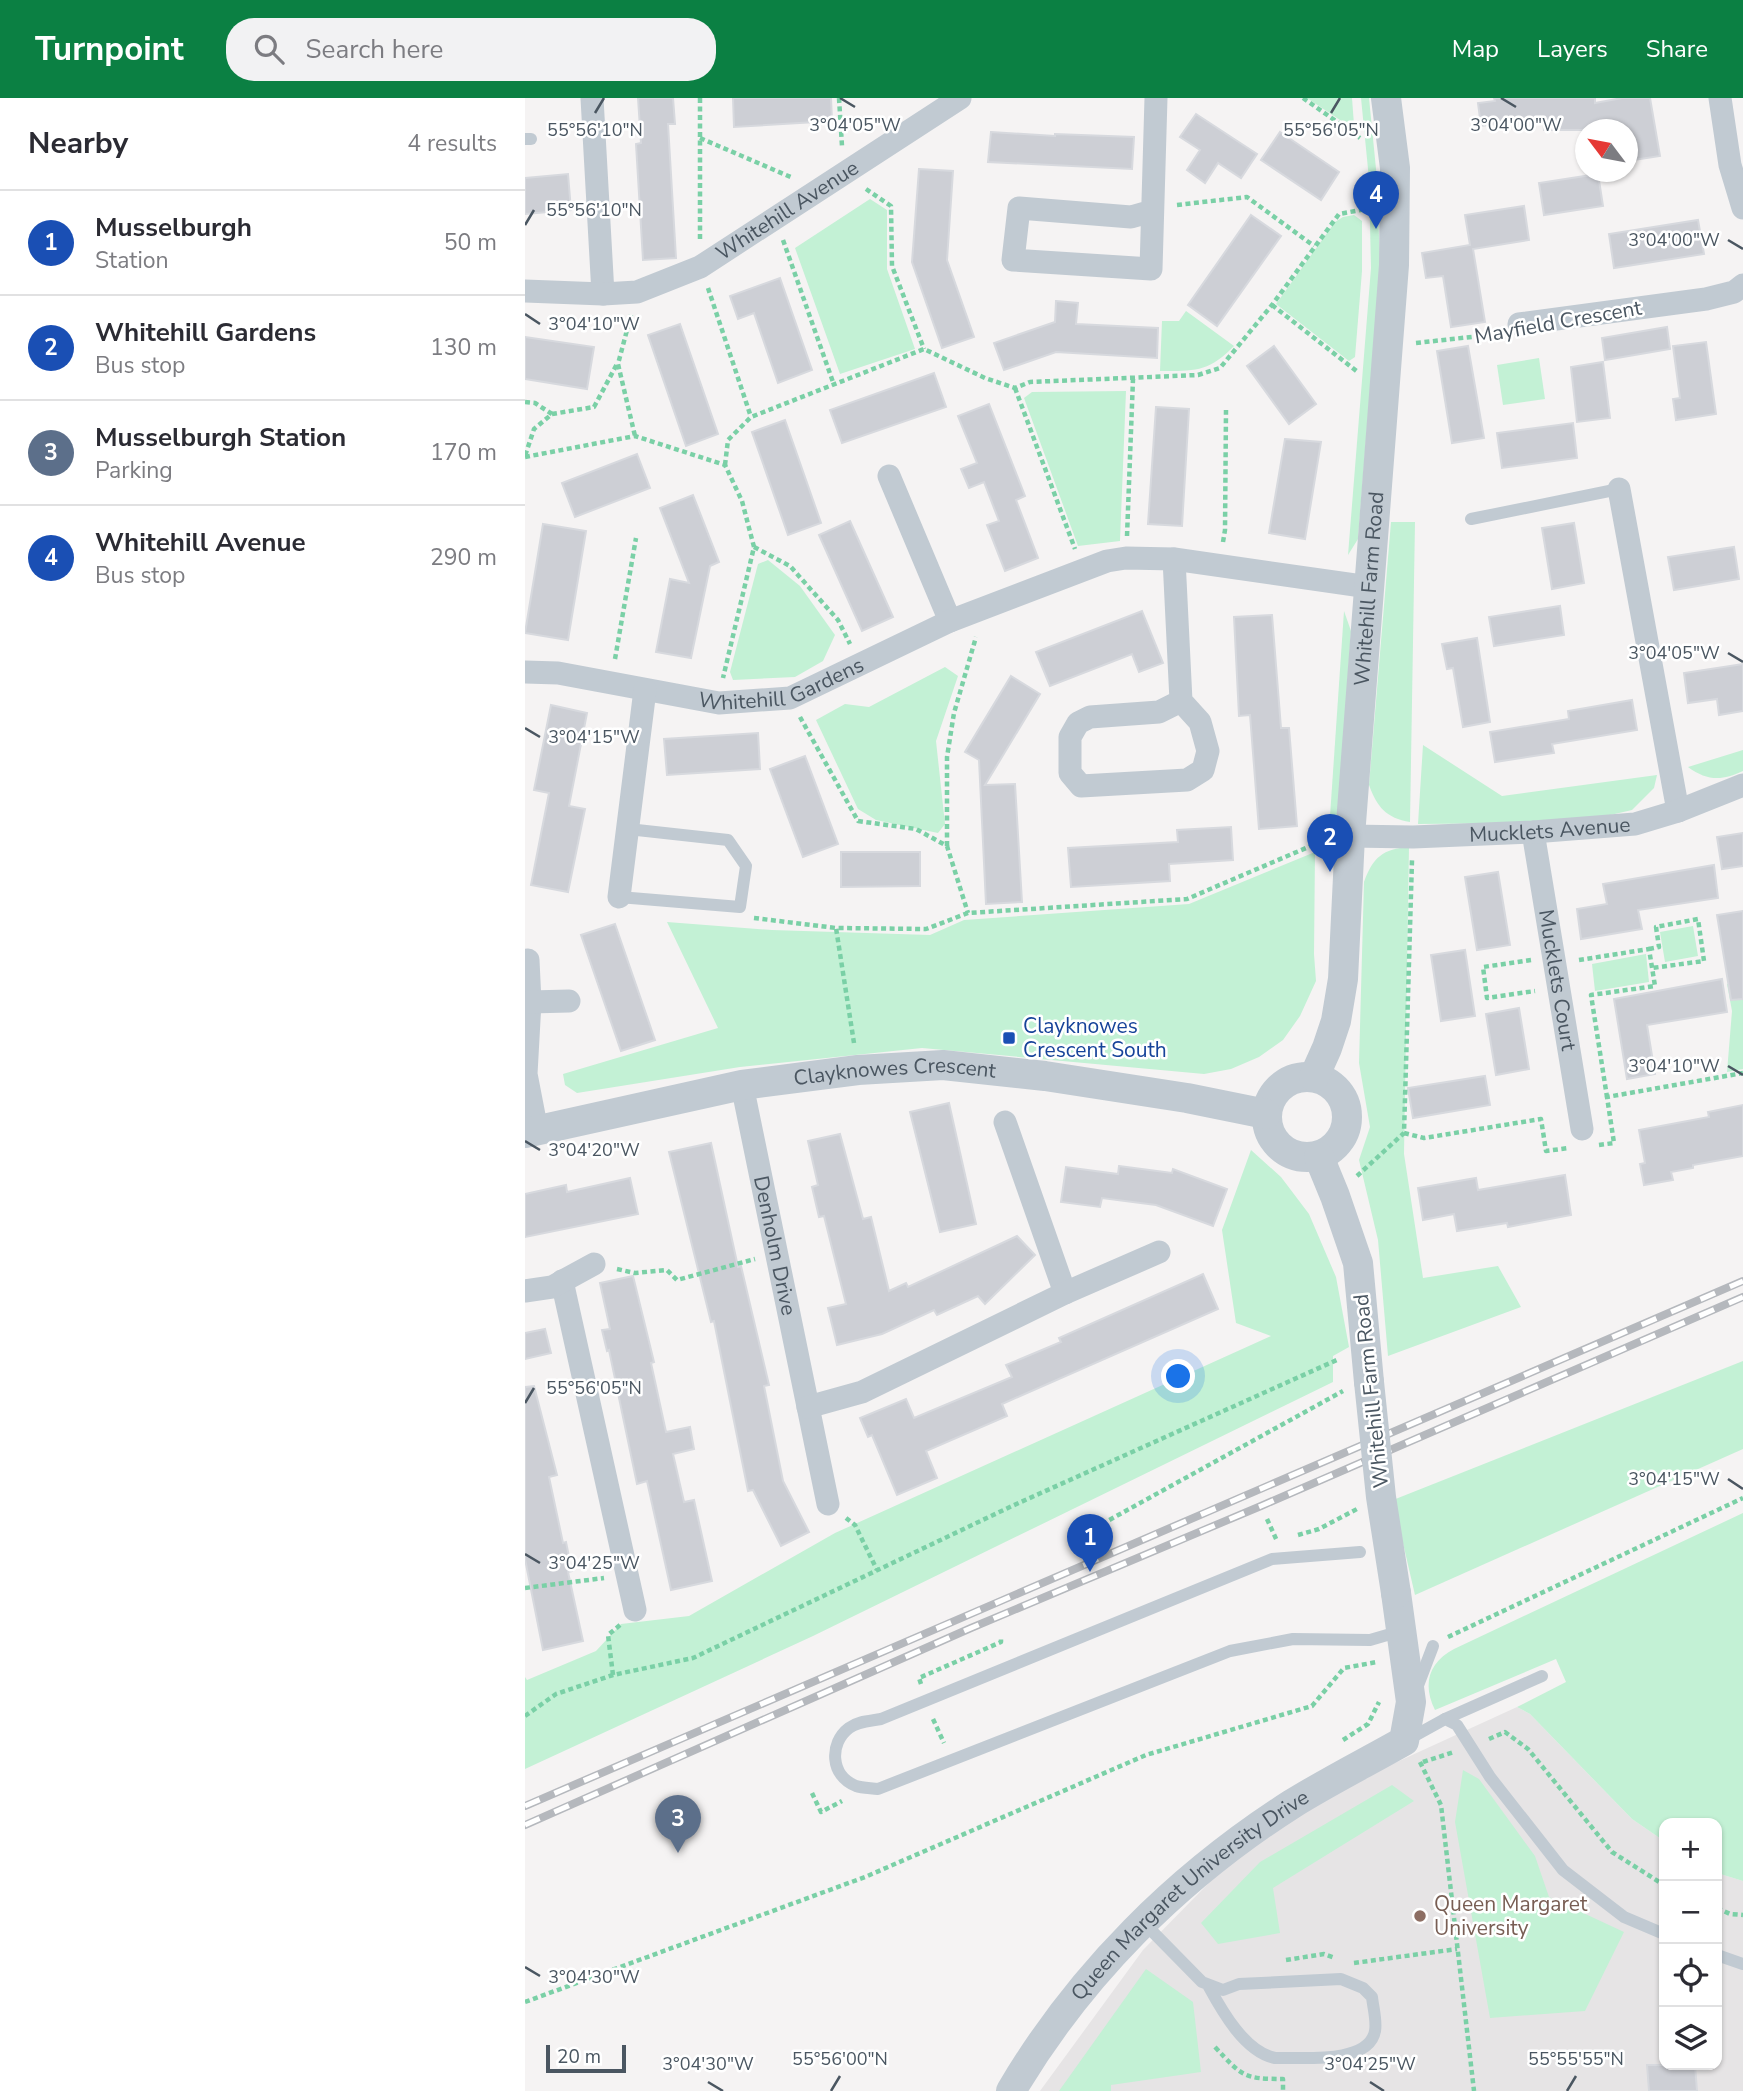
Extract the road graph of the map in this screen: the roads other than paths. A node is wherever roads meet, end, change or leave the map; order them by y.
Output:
1 (592, 98) edge
2 (960, 98) edge
3 (1156, 98) edge
4 (1386, 98) edge
5 (1720, 98) edge
6 (1743, 208) edge
7 (1152, 211) junction
8 (1743, 285) edge
9 (525, 291) edge
10 (603, 294) junction
11 (1519, 324) road end
12 (889, 476) dead end
13 (1619, 489) joint
14 (1471, 519) dead end
15 (1174, 559) junction
16 (1369, 587) junction
17 (950, 621) junction
18 (525, 672) edge
19 (645, 690) junction
20 (1181, 701) junction
21 (1743, 785) edge
22 (1678, 811) junction
23 (628, 829) junction
24 (1533, 832) junction
25 (1337, 839) junction
26 (619, 897) joint
27 (528, 960) dead end
28 (569, 1001) dead end
29 (530, 1002) junction
30 (1314, 1077) junction
31 (742, 1085) junction
32 (1266, 1114) junction
33 (1005, 1122) dead end
34 (531, 1132) edge
35 (1582, 1141) road end
36 (1319, 1157) junction
37 (1159, 1252) dead end
38 (594, 1264) road end
39 (562, 1281) junction
40 (525, 1291) edge
41 (1065, 1293) junction
42 (808, 1407) junction
43 (828, 1504) road end
44 (1360, 1552) dead end
45 (635, 1611) road end
46 (1402, 1631) junction
47 (1433, 1646) road end
48 (1542, 1676) dead end
49 (1411, 1702) junction
50 (1444, 1719) junction
51 (1413, 1752) junction
52 (1143, 1921) junction
53 (1659, 1932) edge
54 (1722, 1957) edge
55 (1743, 1964) edge
56 (1209, 1987) junction
57 (1011, 2091) edge

1 - 10 street
2 - 10 street, Whitehill Avenue
3 - 7 street
4 - 16 street, Whitehill Farm Road
5 - 6 street
7 - 7 street
8 - 11 street, Mayfield Crescent
9 - 10 street, Whitehill Avenue
12 - 17 street
13 - 14 lane
13 - 22 street
15 - 16 street, Whitehill Gardens
15 - 17 street, Whitehill Gardens
15 - 20 street
16 - 25 street, Whitehill Farm Road
17 - 19 street, Whitehill Gardens
18 - 19 street, Whitehill Gardens
19 - 23 street
20 - 20 street
21 - 22 street, Mucklets Avenue
22 - 24 street, Mucklets Avenue
23 - 26 street
23 - 26 lane
24 - 25 street, Mucklets Avenue
24 - 35 street, Mucklets Court
25 - 30 street, Whitehill Farm Road
27 - 29 street
28 - 29 street
29 - 34 street
30 - 32 street
30 - 36 street
31 - 32 street, Clayknowes Crescent
31 - 34 street, Clayknowes Crescent
31 - 42 street, Denholm Drive
32 - 36 street
33 - 41 street
36 - 46 street, Whitehill Farm Road, bridge
37 - 41 street
38 - 39 street
39 - 40 street
39 - 45 street
41 - 42 street
42 - 43 street, Denholm Drive
44 - 46 lane
46 - 49 street, Whitehill Farm Road
47 - 49 lane
48 - 50 lane
49 - 51 street, Whitehill Farm Road
50 - 51 lane
50 - 53 lane
51 - 52 street, Queen Margaret University Drive
52 - 56 lane
52 - 57 street, Queen Margaret University Drive
54 - 55 lane
56 - 56 lane

